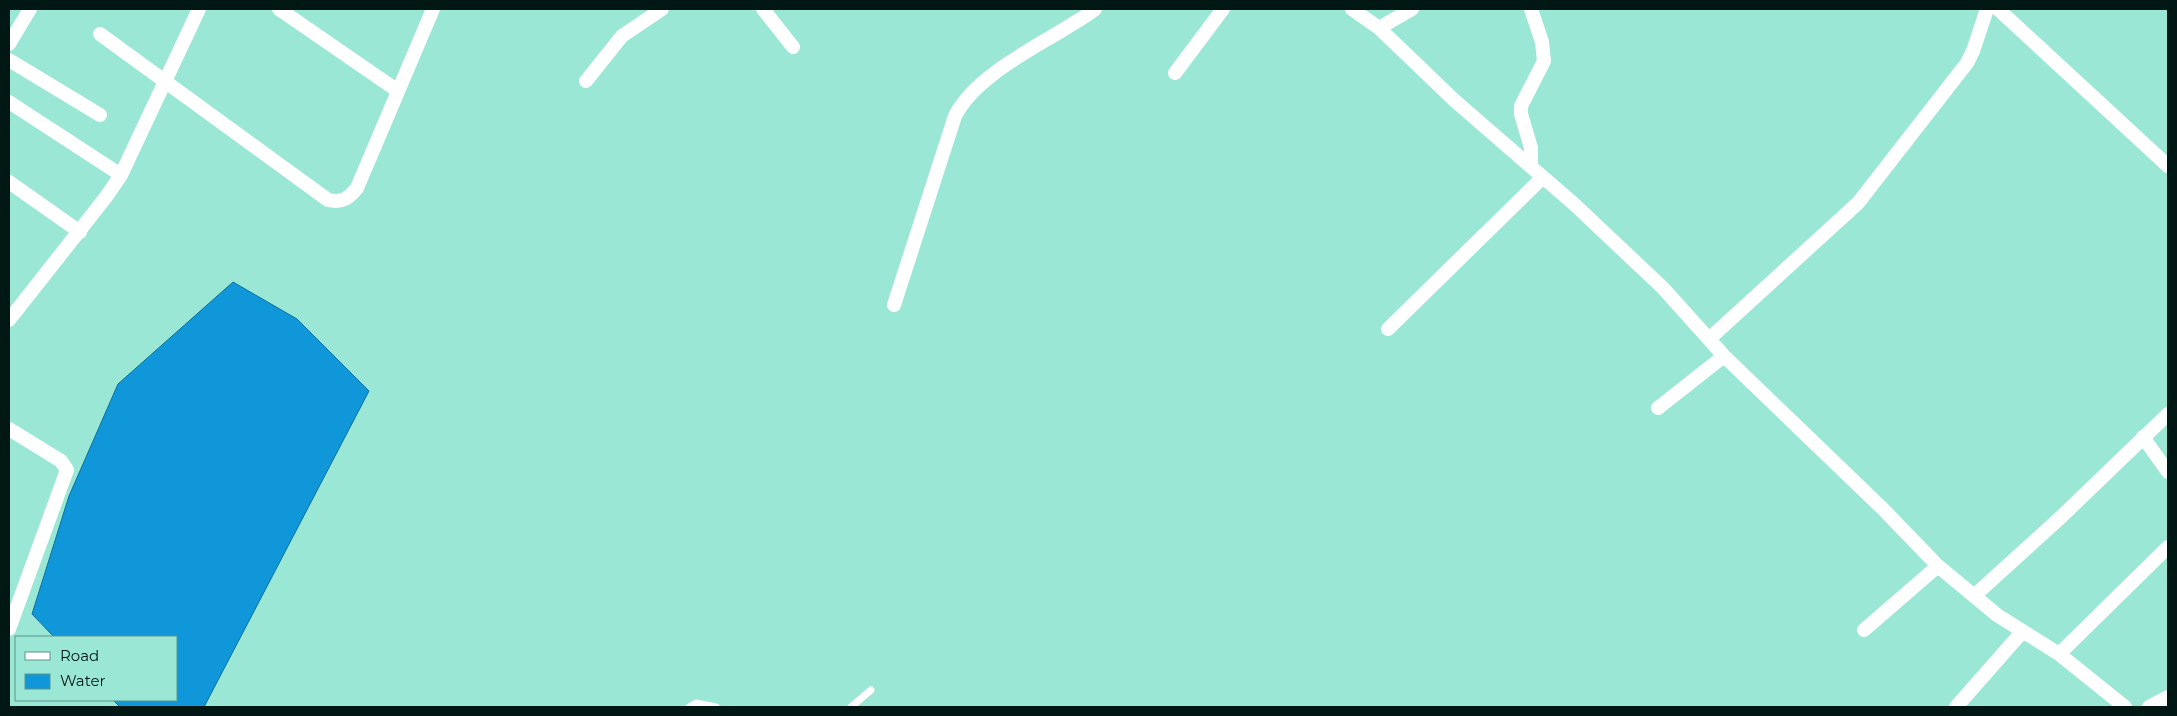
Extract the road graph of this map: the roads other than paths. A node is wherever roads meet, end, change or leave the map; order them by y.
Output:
1 (30, 9) edge
2 (199, 9) edge
3 (279, 9) edge
4 (433, 9) edge
5 (662, 9) edge
6 (763, 9) edge
7 (1095, 9) edge
8 (1223, 9) edge
9 (1352, 9) edge
10 (1412, 9) edge
11 (1531, 9) edge
12 (1987, 9) edge
13 (1998, 9) edge
14 (1379, 28) junction
15 (100, 34) dead end
16 (9, 44) edge
17 (793, 47) dead end
18 (9, 60) edge
19 (1175, 73) dead end
20 (165, 81) junction
21 (586, 81) dead end
22 (398, 91) junction
23 (9, 102) edge
24 (100, 115) dead end
25 (2168, 166) edge
26 (1531, 167) junction
27 (120, 175) junction
28 (1542, 178) junction
29 (9, 182) edge
30 (80, 232) junction
31 (894, 305) dead end
32 (9, 320) edge
33 (1388, 330) dead end
34 (1709, 339) junction
35 (1724, 356) junction
36 (1658, 408) dead end
37 (2168, 414) edge
38 (9, 429) edge
39 (2143, 437) junction
40 (2168, 472) edge
41 (2168, 547) edge
42 (1938, 566) junction
43 (1974, 596) junction
44 (9, 630) edge
45 (1864, 630) dead end
46 (2023, 631) junction
47 (2059, 654) junction
48 (871, 690) dead end
49 (2168, 697) edge
50 (690, 707) edge
51 (716, 707) edge
52 (851, 707) edge
53 (1956, 707) edge
54 (2126, 707) edge
55 (2150, 707) edge

1 - 16 street
2 - 20 street
3 - 22 street
4 - 22 street
5 - 21 street
6 - 17 street
7 - 31 street
8 - 19 street
9 - 14 street
10 - 14 street
11 - 26 street
12 - 34 street
13 - 25 street
14 - 26 street
15 - 20 street
18 - 24 street
20 - 22 street
20 - 27 street
23 - 27 street
26 - 28 street
27 - 30 street
28 - 33 street
28 - 34 street
29 - 30 street
30 - 32 street
34 - 35 street
35 - 36 street
35 - 42 street
37 - 39 street
38 - 44 street
39 - 40 street
39 - 43 street
41 - 47 street
42 - 43 street
42 - 45 street
43 - 46 street
46 - 47 street
46 - 53 street
47 - 54 street
48 - 52 lane
49 - 55 street
50 - 51 lane

